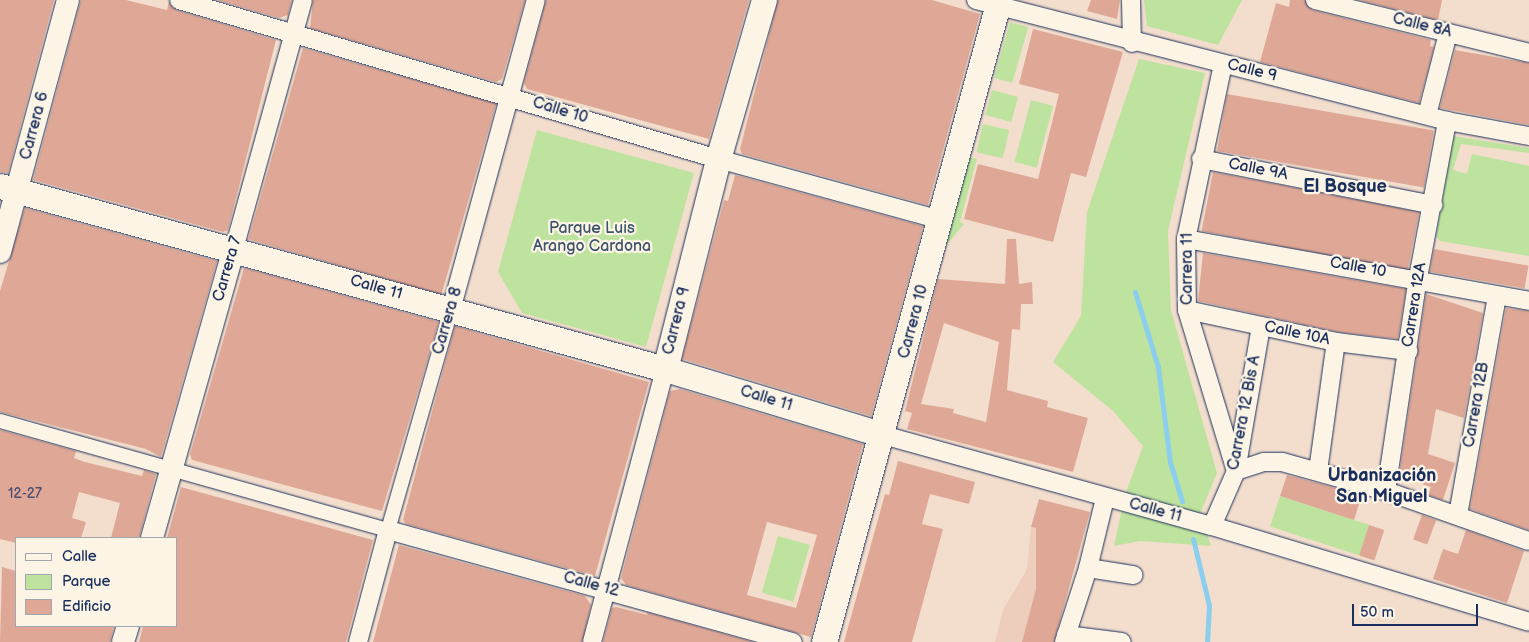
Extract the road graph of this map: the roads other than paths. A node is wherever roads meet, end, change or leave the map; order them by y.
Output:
1 (68, 0) edge
2 (179, 0) edge
3 (303, 0) edge
4 (536, 0) edge
5 (764, 0) edge
6 (1131, 0) edge
7 (1315, 0) edge
8 (991, 2) edge
9 (294, 31) junction
10 (1448, 33) junction
11 (1132, 42) junction
12 (1529, 53) edge
13 (1223, 64) junction
14 (509, 95) junction
15 (1427, 115) junction
16 (1447, 120) junction
17 (1529, 136) edge
18 (1202, 159) junction
19 (718, 160) junction
20 (9, 188) edge
21 (1433, 204) junction
22 (941, 220) junction
23 (1186, 239) junction
24 (234, 249) junction
25 (0, 252) edge
26 (1418, 278) junction
27 (1498, 296) junction
28 (1529, 301) edge
29 (451, 310) junction
30 (1187, 310) junction
31 (1261, 326) junction
32 (1336, 342) junction
33 (1408, 351) junction
34 (665, 369) junction
35 (0, 421) edge
36 (883, 435) junction
37 (171, 469) junction
38 (1318, 471) junction
39 (1236, 472) junction
40 (1386, 491) junction
41 (1105, 498) junction
42 (1458, 515) junction
43 (1212, 526) junction
44 (388, 530) junction
45 (152, 537) edge
46 (1529, 541) edge
47 (1088, 568) junction
48 (1132, 575) dead end
49 (607, 590) junction
50 (1529, 622) edge
51 (128, 627) edge
52 (1065, 638) edge
53 (123, 642) edge
54 (358, 642) edge
55 (592, 642) edge
56 (793, 642) edge
57 (824, 642) edge
58 (1122, 642) edge

1 - 20 street, Carrera 6
2 - 9 street, Calle 10
3 - 9 street, Carrera 7
4 - 14 street, Carrera 8
5 - 19 main road, Carrera 9
6 - 11 street
7 - 10 street, Calle 8A
8 - 11 street, Calle 9
8 - 22 main road, Carrera 10
9 - 14 street, Calle 10
9 - 24 street, Carrera 7
10 - 12 street, Calle 8A
10 - 15 street
11 - 13 street, Calle 9
13 - 15 street, Calle 9
13 - 18 street, Carrera 11
14 - 19 street, Calle 10
14 - 29 street, Carrera 8
15 - 16 street, Calle 9
16 - 17 street, Calle 9
16 - 21 street, Carrera 12A
18 - 21 street, Calle 9A
18 - 23 street, Carrera 11
19 - 22 street, Calle 10
19 - 34 main road, Carrera 9
20 - 24 main road, Calle 11
20 - 25 street, Carrera 6
21 - 26 street, Carrera 12A
22 - 36 main road, Carrera 10
23 - 26 street, Calle 10
23 - 30 street, Carrera 11
24 - 29 main road, Calle 11
24 - 37 street, Carrera 7
26 - 27 street, Calle 10
26 - 33 street, Carrera 12A
27 - 28 street, Calle 10
27 - 42 street, Carrera 12B
29 - 34 main road, Calle 11
29 - 44 street, Carrera 8
30 - 31 street, Calle 10A
30 - 39 street, Carrera 11
31 - 32 street, Calle 10A
31 - 39 street, Carrera 12 Bis A
32 - 33 street, Calle 10A
32 - 38 street
33 - 40 street, Carrera 12A
34 - 36 main road, Calle 11
34 - 49 street, Carrera 9
35 - 37 street
36 - 41 street, Calle 11
36 - 57 main road, Carrera 10
37 - 44 street
37 - 45 street, Carrera 7
38 - 39 street
38 - 40 street
39 - 43 street, Carrera 12 Bis A
40 - 42 street
41 - 43 street, Calle 11
41 - 47 street
42 - 46 street
43 - 50 street, Calle 11
44 - 49 street, Calle 12
44 - 54 street, Carrera 8
47 - 48 street
47 - 52 street
49 - 55 street, Carrera 9
49 - 56 street, Calle 12
51 - 53 street
52 - 58 street

